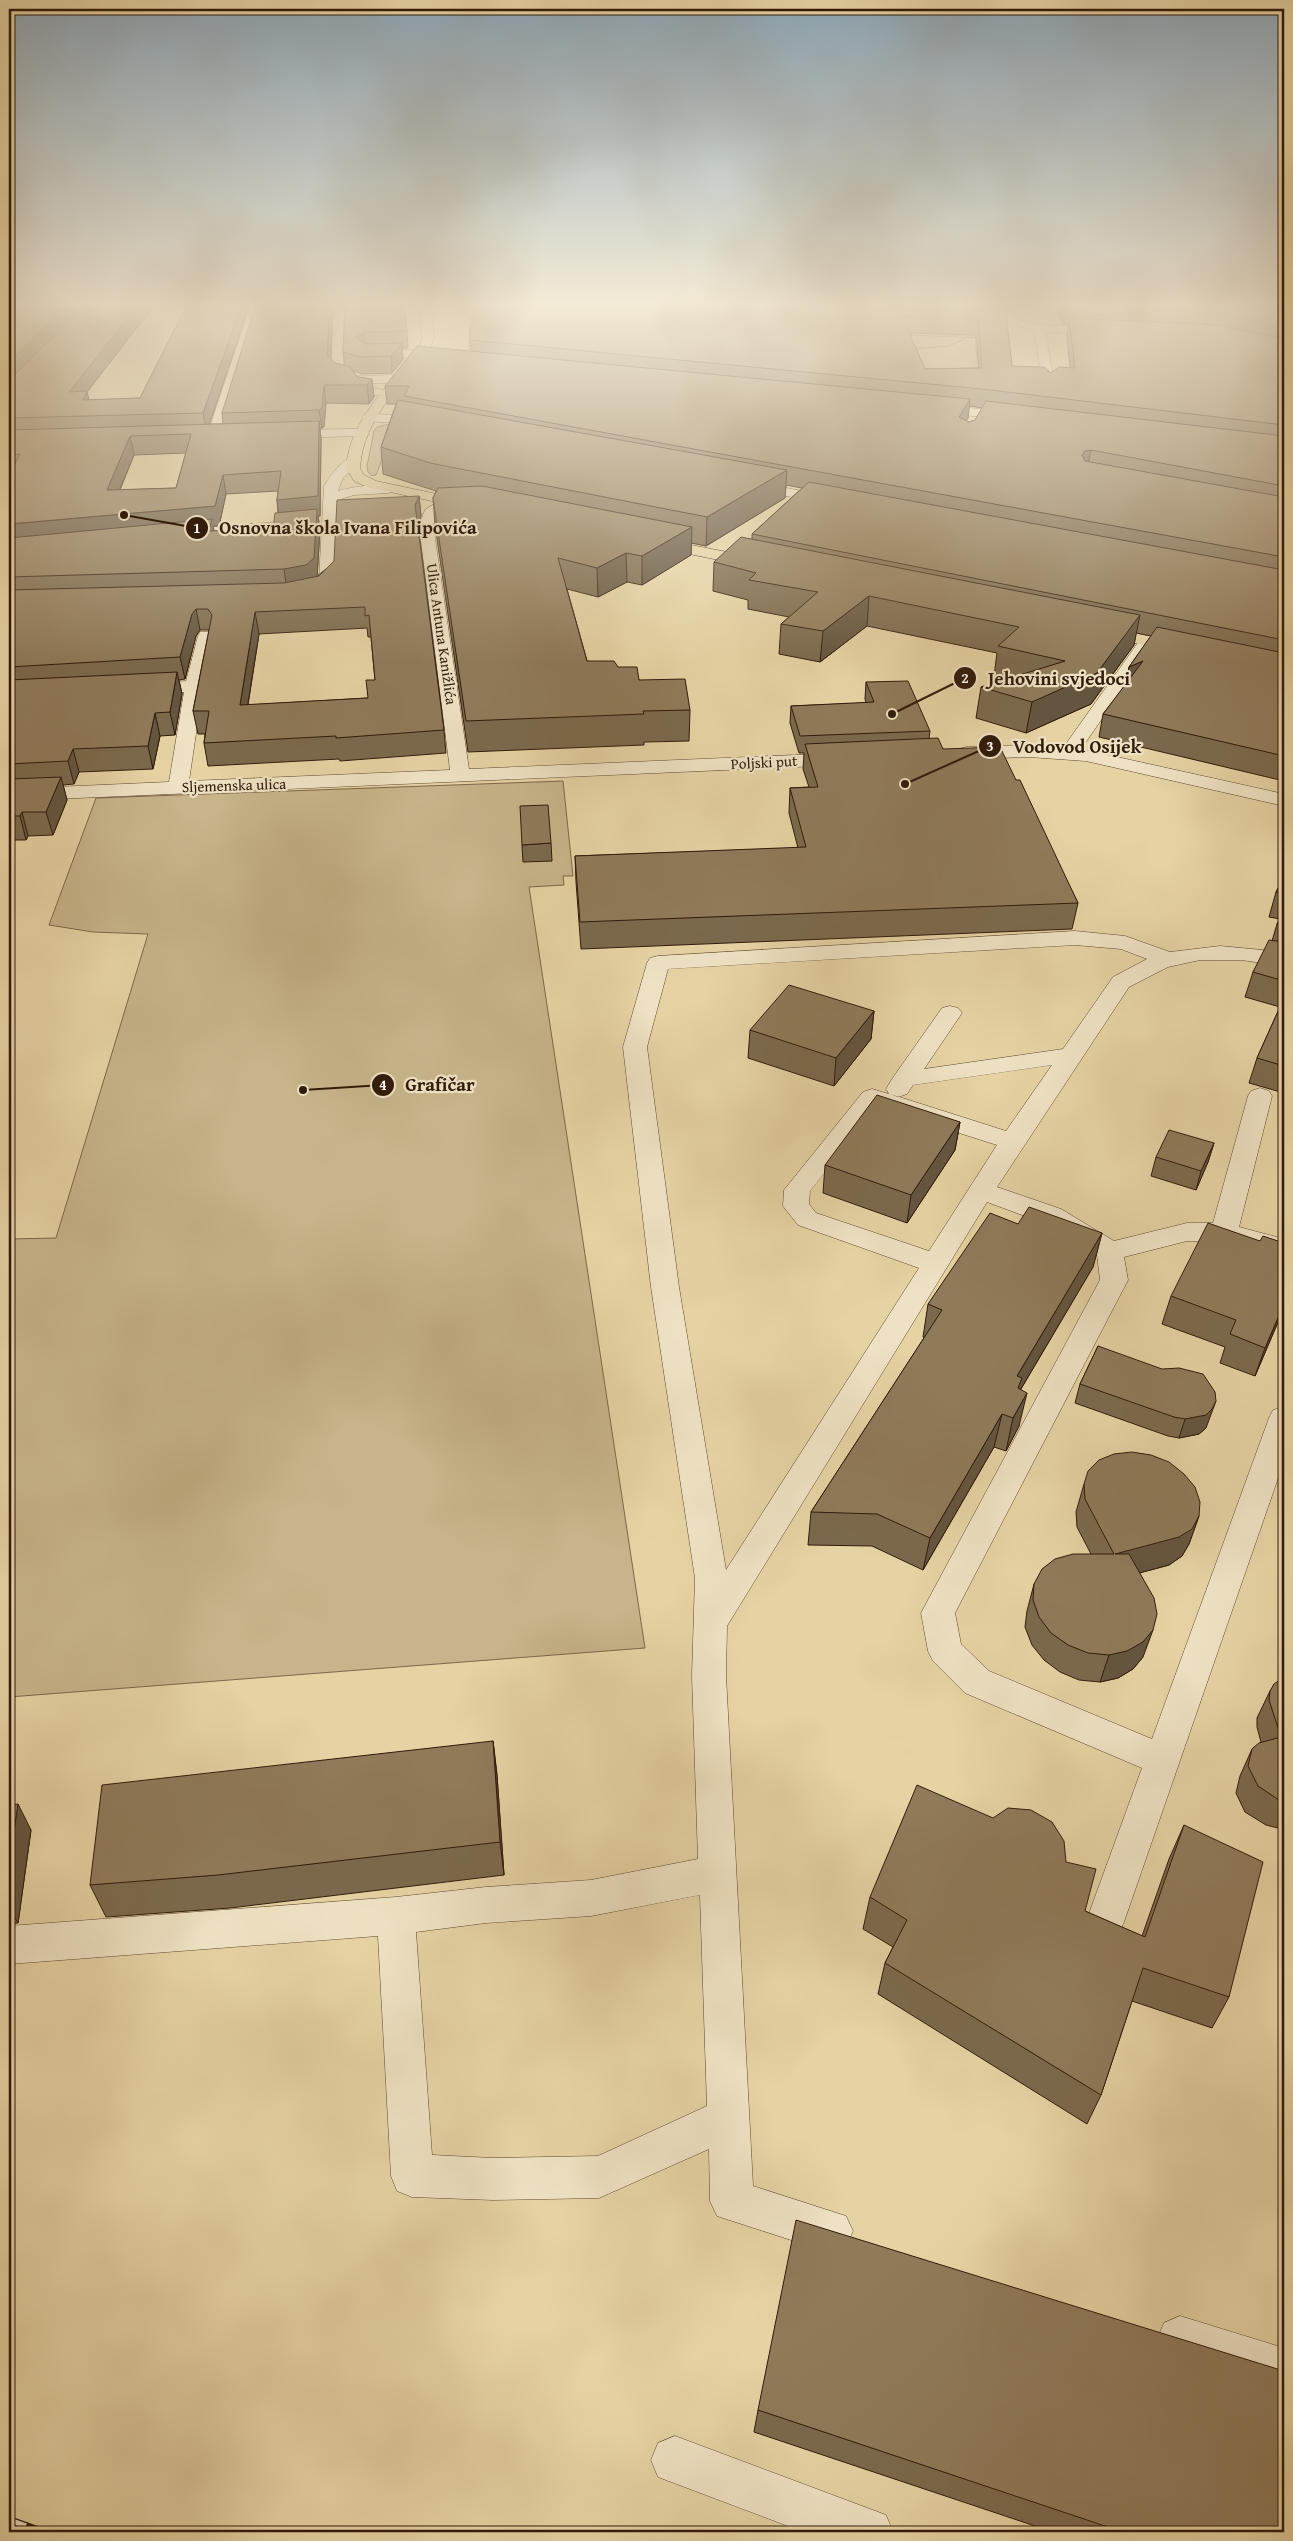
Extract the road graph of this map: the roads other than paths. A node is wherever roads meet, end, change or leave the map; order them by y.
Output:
1 (213, 426) edge
2 (365, 426) edge
3 (435, 426) edge
4 (443, 427) edge
5 (362, 433) junction
6 (271, 435) edge
7 (233, 436) edge
8 (355, 460) junction
9 (735, 482) edge
10 (388, 489) junction
11 (330, 498) junction
12 (445, 501) junction
13 (843, 502) edge
14 (484, 508) edge
15 (329, 522) junction
16 (182, 534) edge
17 (640, 540) edge
18 (777, 567) edge
19 (294, 596) edge
20 (1080, 627) edge
21 (206, 636) edge
22 (1148, 641) junction
23 (1197, 651) edge
24 (194, 686) junction
25 (126, 690) edge
26 (1069, 753) junction
27 (950, 754) edge
28 (862, 758) edge
29 (460, 776) junction
30 (178, 787) junction
31 (9, 795) edge
32 (1284, 800) edge
33 (1168, 958) junction
34 (1284, 960) edge
35 (950, 1013) dead end
36 (1069, 1055) junction
37 (904, 1079) junction
38 (1260, 1096) dead end
39 (888, 1102) junction
40 (1012, 1140) junction
41 (982, 1191) junction
42 (1224, 1232) junction
43 (1284, 1248) edge
44 (1110, 1251) junction
45 (934, 1263) junction
46 (1284, 1418) edge
47 (710, 1623) junction
48 (1164, 1761) junction
49 (719, 1873) junction
50 (396, 1916) junction
51 (1106, 1919) edge
52 (9, 1945) edge
53 (730, 2117) junction
54 (856, 2239) edge
55 (1151, 2330) edge
56 (1284, 2370) edge
57 (675, 2460) dead end
58 (869, 2532) edge

1 - 7 street
2 - 5 main road
3 - 4 street
5 - 6 street
5 - 8 main road
8 - 10 main road
8 - 11 street
9 - 13 street
10 - 11 street
10 - 12 main road
11 - 15 street
12 - 14 main road
12 - 29 street, Ulica Antuna Kanižlića
15 - 16 street
15 - 19 street
17 - 18 main road
20 - 22 main road
21 - 24 street
22 - 23 main road
22 - 26 street
24 - 25 street
24 - 30 street
26 - 27 street
26 - 32 street
28 - 29 street, Poljski put
29 - 30 street, Sljemenska ulica
30 - 31 street, Sljemenska ulica
33 - 34 street
33 - 36 street
33 - 47 street
35 - 37 street
36 - 37 street
36 - 40 street
37 - 39 street
38 - 42 street
39 - 40 street
39 - 45 street
40 - 41 street
41 - 44 street
41 - 45 street
42 - 43 street
42 - 44 street
44 - 48 street
45 - 47 street
46 - 48 street
47 - 49 street
48 - 51 street
49 - 50 street
49 - 53 street
50 - 52 street
50 - 53 street
53 - 54 street
55 - 56 street
57 - 58 street

